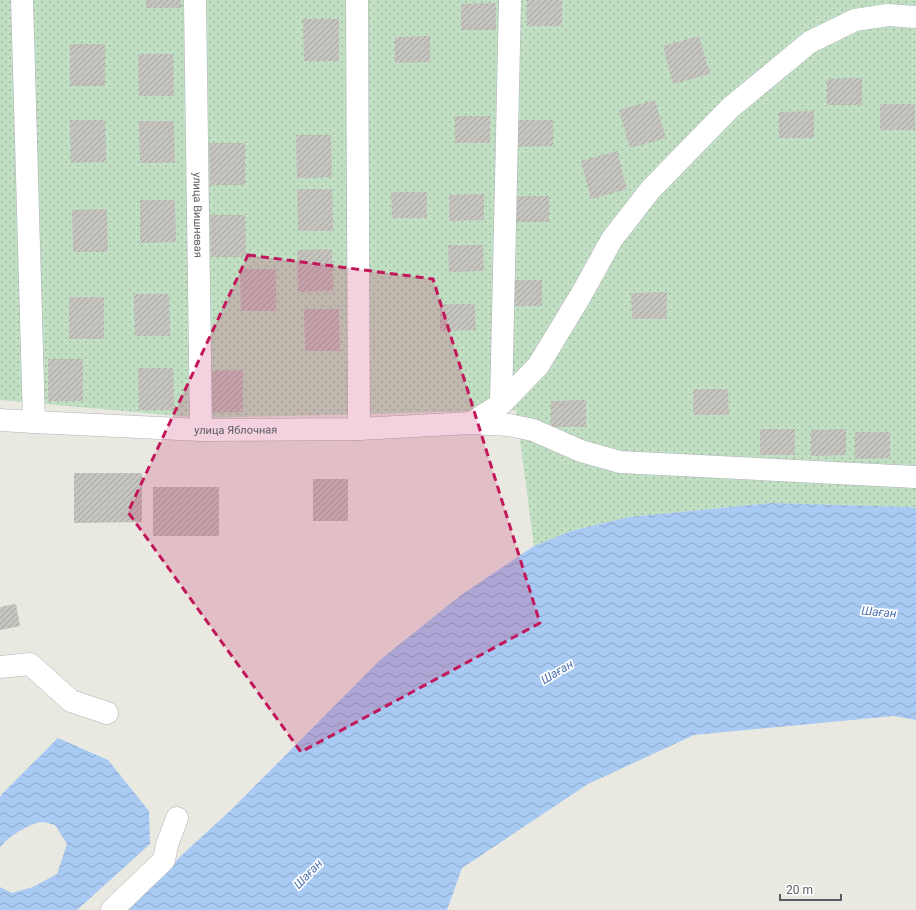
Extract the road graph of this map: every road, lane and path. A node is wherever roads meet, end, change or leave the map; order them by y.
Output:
1 (22, 0) edge
2 (195, 0) edge
3 (357, 0) edge
4 (510, 1) edge
5 (916, 17) edge
6 (501, 404) junction
7 (0, 420) edge
8 (34, 422) junction
9 (472, 423) junction
10 (359, 429) junction
11 (201, 430) junction
12 (916, 477) edge
13 (0, 667) edge
14 (107, 714) dead end
15 (176, 818) dead end
16 (112, 910) edge

1 - 8 street
2 - 11 street, улица Вишневая
3 - 10 street
4 - 6 street
5 - 6 street
6 - 9 street
7 - 8 street, улица Яблочная
8 - 11 street, улица Яблочная
9 - 10 street, улица Яблочная
9 - 12 street, улица Яблочная
10 - 11 street, улица Яблочная
13 - 14 street
15 - 16 street

